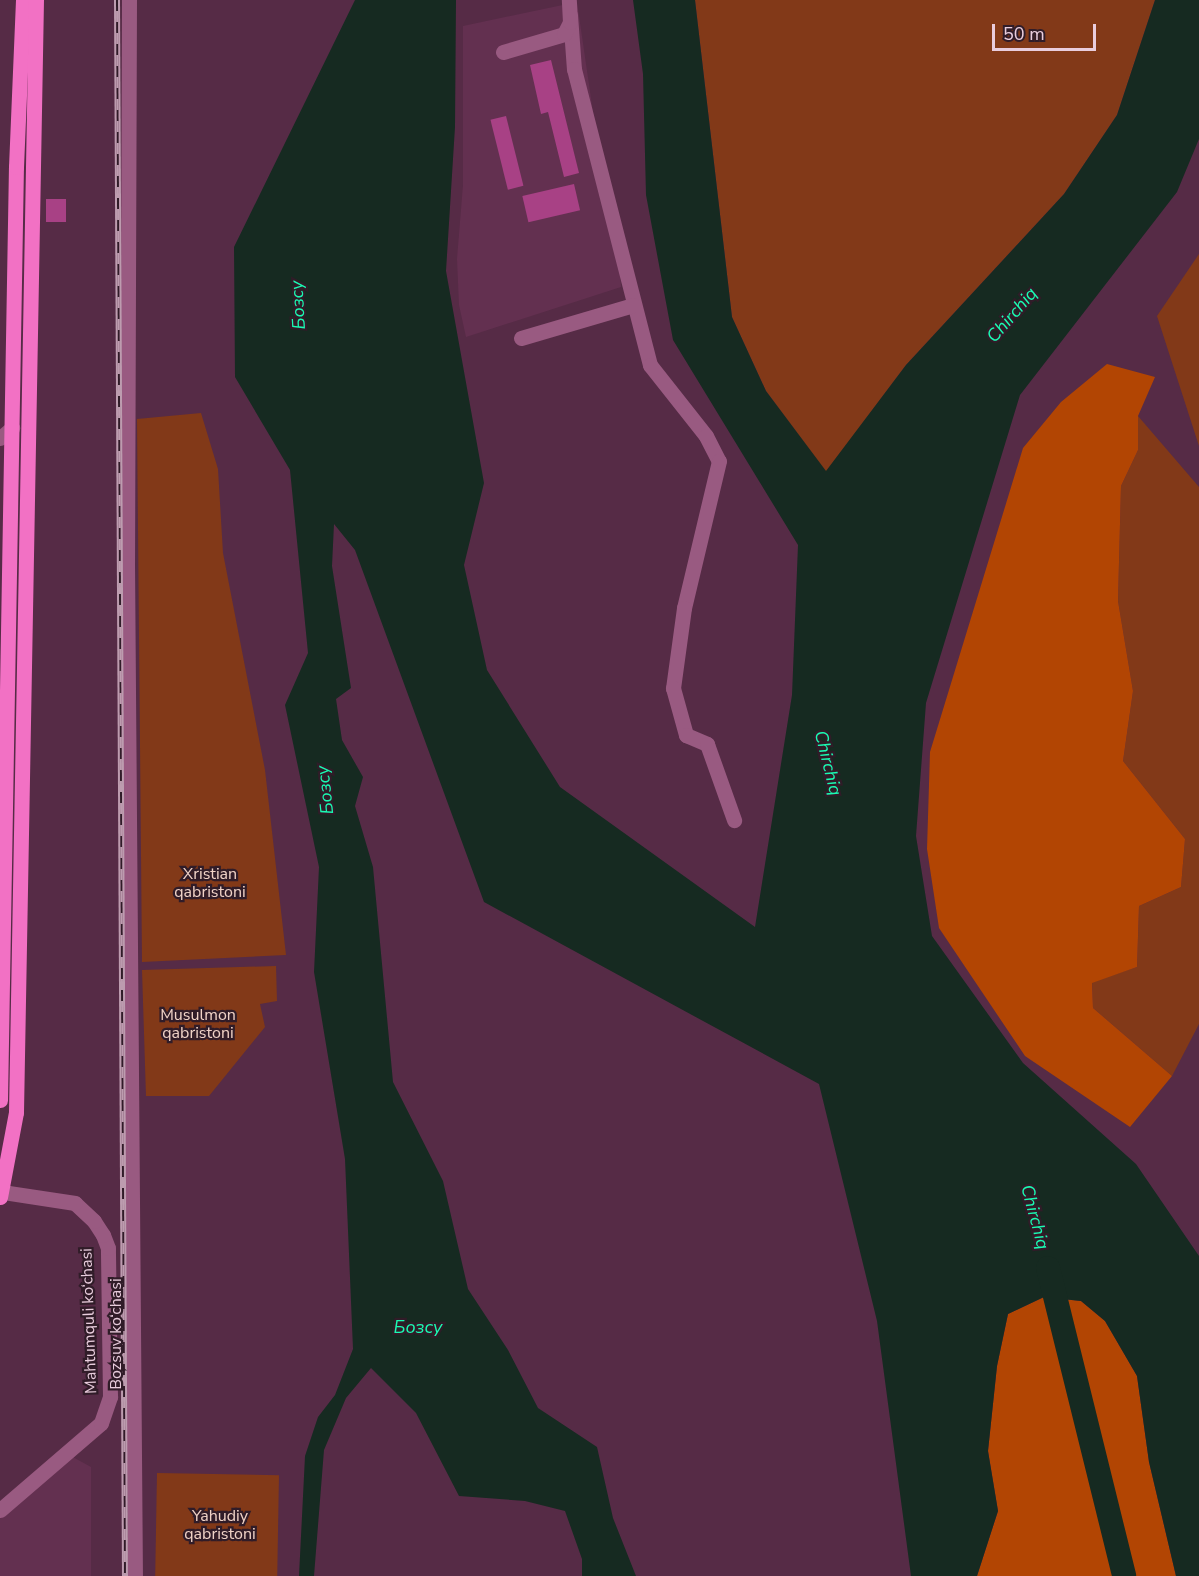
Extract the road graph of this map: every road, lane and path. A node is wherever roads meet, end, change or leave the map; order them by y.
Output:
1 (22, 0) edge
2 (36, 0) edge
3 (129, 0) edge
4 (570, 7) edge
5 (551, 40) junction
6 (572, 49) junction
7 (503, 52) dead end
8 (633, 305) junction
9 (521, 338) dead end
10 (6, 433) edge
11 (734, 820) dead end
12 (0, 1100) edge
13 (1, 1195) edge
14 (0, 1510) edge
15 (135, 1576) edge

1 - 10 main road
2 - 13 main road
3 - 15 street, Bozsuv ko‘chasi
4 - 5 street
4 - 6 street
5 - 6 street
5 - 7 street
6 - 8 street
8 - 9 street
8 - 11 street
10 - 12 main road
13 - 14 street, Mahtumquli ko‘chasi

